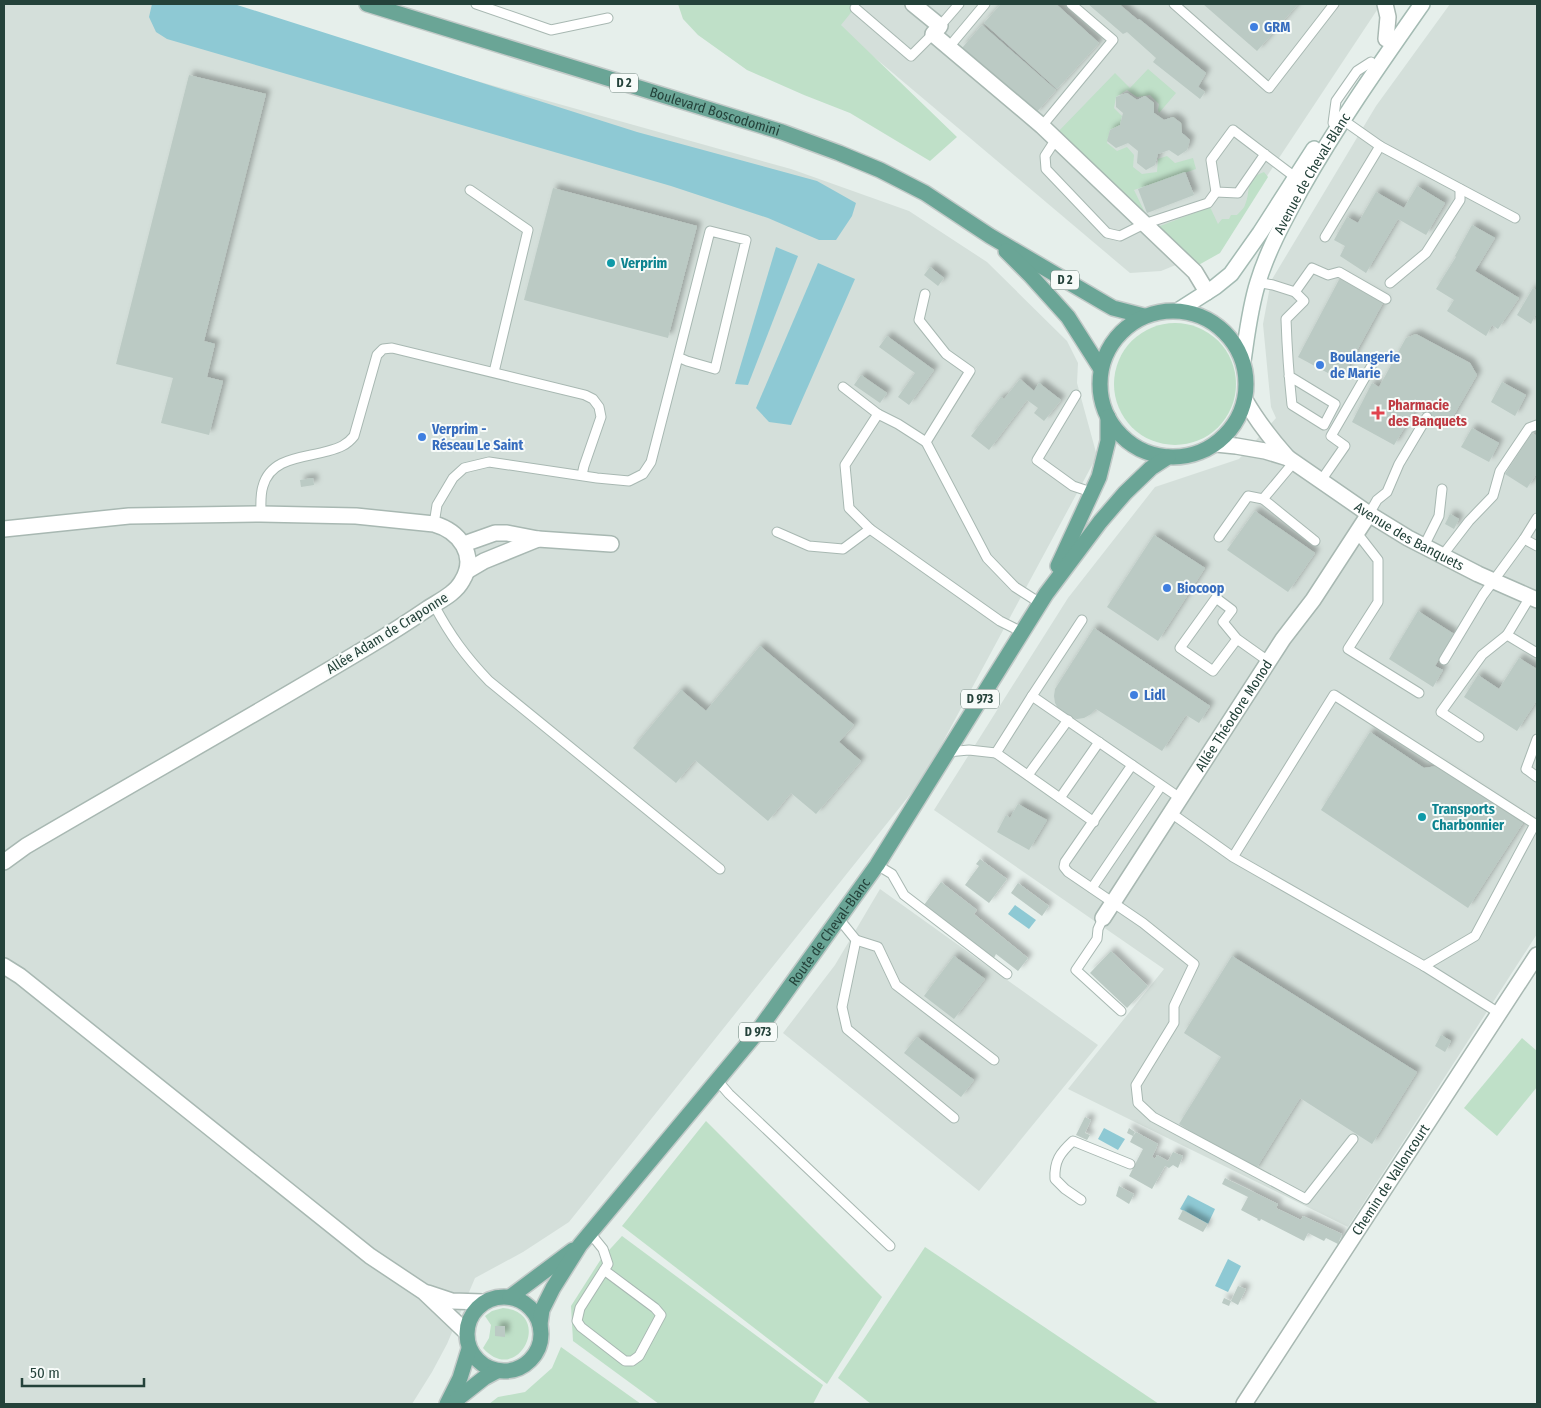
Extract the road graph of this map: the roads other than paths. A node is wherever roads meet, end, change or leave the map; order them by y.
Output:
1 (367, 4) edge
2 (476, 4) edge
3 (913, 4) edge
4 (959, 4) edge
5 (985, 4) edge
6 (1071, 4) edge
7 (1174, 4) edge
8 (1334, 4) edge
9 (1385, 4) edge
10 (1411, 4) edge
11 (1422, 4) edge
12 (855, 8) dead end
13 (608, 18) dead end
14 (936, 30) junction
15 (1386, 39) junction
16 (949, 47) junction
17 (1338, 121) junction
18 (1042, 126) junction
19 (1056, 139) junction
20 (1380, 146) junction
21 (1265, 154) junction
22 (1295, 177) junction
23 (1460, 189) junction
24 (470, 190) dead end
25 (1216, 192) junction
26 (1516, 218) dead end
27 (1144, 224) junction
28 (990, 236) junction
29 (1325, 237) dead end
30 (1257, 282) junction
31 (1390, 283) dead end
32 (1207, 292) junction
33 (1295, 292) junction
34 (925, 294) dead end
35 (1386, 299) dead end
36 (1179, 310) junction
37 (1144, 316) junction
38 (678, 357) junction
39 (1243, 361) junction
40 (1371, 367) dead end
41 (1101, 369) junction
42 (494, 372) junction
43 (1289, 376) junction
44 (843, 387) dead end
45 (1076, 395) dead end
46 (1245, 400) junction
47 (878, 414) junction
48 (1108, 417) junction
49 (1427, 417) dead end
50 (1537, 424) edge
51 (926, 442) junction
52 (1216, 444) junction
53 (1168, 458) junction
54 (1291, 460) junction
55 (582, 475) junction
56 (1320, 482) junction
57 (1442, 488) dead end
58 (1091, 492) junction
59 (1263, 499) junction
60 (261, 514) junction
61 (1368, 514) junction
62 (1537, 518) edge
63 (434, 524) junction
64 (870, 528) junction
65 (4, 529) edge
66 (777, 532) dead end
67 (1357, 533) junction
68 (1219, 537) dead end
69 (538, 539) junction
70 (1524, 539) junction
71 (1315, 541) dead end
72 (464, 544) junction
73 (611, 544) dead end
74 (1424, 546) junction
75 (1537, 546) edge
76 (1442, 556) junction
77 (467, 571) junction
78 (1493, 581) junction
79 (1043, 598) junction
80 (1534, 598) edge
81 (434, 605) junction
82 (1082, 620) dead end
83 (1022, 632) junction
84 (1506, 636) junction
85 (1237, 638) junction
86 (1537, 653) edge
87 (1444, 660) dead end
88 (1268, 662) junction
89 (1419, 693) dead end
90 (1032, 696) junction
91 (1068, 720) junction
92 (1480, 737) dead end
93 (1537, 739) edge
94 (1099, 742) junction
95 (947, 752) junction
96 (996, 753) junction
97 (1132, 765) junction
98 (1028, 775) junction
99 (1537, 777) edge
100 (1160, 786) junction
101 (1060, 798) junction
102 (1180, 798) junction
103 (1171, 813) junction
104 (1094, 822) junction
105 (26, 846) junction
106 (4, 851) edge
107 (1233, 857) junction
108 (4, 862) edge
109 (877, 866) junction
110 (720, 869) dead end
111 (1092, 888) junction
112 (1114, 902) junction
113 (1103, 918) joint
114 (839, 919) junction
115 (856, 940) junction
116 (1537, 955) edge
117 (4, 958) edge
118 (4, 966) edge
119 (1424, 966) junction
120 (1007, 974) dead end
121 (20, 976) junction
122 (1121, 1012) dead end
123 (1499, 1013) junction
124 (994, 1060) dead end
125 (717, 1080) junction
126 (954, 1118) dead end
127 (1353, 1139) dead end
128 (1130, 1164) dead end
129 (1081, 1200) dead end
130 (590, 1233) junction
131 (580, 1245) junction
132 (890, 1246) dead end
133 (604, 1270) junction
134 (424, 1292) junction
135 (510, 1297) junction
136 (483, 1302) junction
137 (540, 1324) junction
138 (466, 1332) junction
139 (469, 1349) junction
140 (497, 1370) junction
141 (449, 1404) edge
142 (1244, 1404) edge

1 - 28 main road, Boulevard Boscodomini / D 2
2 - 13 lane
3 - 14 street
4 - 14 lane
5 - 16 lane
6 - 18 lane
7 - 8 lane
9 - 15 street
10 - 15 street, Avenue de Cheval-Blanc
11 - 17 street, Avenue de Cheval-Blanc
12 - 14 lane
14 - 16 street
15 - 17 street, Avenue de Cheval-Blanc
16 - 18 street
17 - 20 lane
17 - 22 street, Avenue de Cheval-Blanc
17 - 30 street, Avenue de Cheval-Blanc
18 - 19 street
19 - 27 street
19 - 27 lane
20 - 23 lane
20 - 29 lane
21 - 22 lane
21 - 25 lane
21 - 25 lane
22 - 32 street, Avenue de Cheval-Blanc
23 - 26 lane
23 - 31 lane
24 - 42 lane
25 - 27 lane
27 - 32 street
28 - 37 main road, Boulevard Boscodomini / D 2
28 - 41 main road, Boulevard Boscodomini / D 2
30 - 33 lane
30 - 39 street, Avenue de Cheval-Blanc
32 - 36 street, Avenue de Cheval-Blanc
33 - 35 lane
33 - 43 lane
34 - 51 lane
36 - 37 main road
36 - 39 main road
37 - 41 main road
38 - 38 lane
38 - 55 lane
39 - 46 main road
40 - 56 lane
41 - 48 main road
42 - 55 lane
42 - 60 lane
43 - 43 lane
44 - 47 lane
45 - 58 lane
46 - 52 main road
46 - 54 street, Avenue des Banquets
47 - 51 lane
47 - 64 lane
48 - 53 main road
48 - 58 main road, D 973
49 - 61 lane
50 - 76 lane
51 - 79 lane
52 - 53 main road
52 - 54 street, Avenue des Banquets
53 - 79 main road, D 973
54 - 56 street, Avenue des Banquets
54 - 59 lane
55 - 63 lane
56 - 61 street, Avenue des Banquets
57 - 74 lane
58 - 79 main road, D 973
59 - 68 lane
59 - 71 lane
60 - 63 street
60 - 65 street
61 - 67 street, Allée Théodore Monod
61 - 74 street, Avenue des Banquets
62 - 70 lane
63 - 72 street
64 - 66 lane
64 - 83 lane
67 - 88 street, Allée Théodore Monod
67 - 89 lane
69 - 72 street
69 - 73 street
69 - 77 street
70 - 75 lane
70 - 78 lane
72 - 77 street
74 - 76 street, Avenue des Banquets
76 - 78 street, Avenue des Banquets
77 - 81 street, Allée Adam de Craponne
78 - 80 street, Avenue des Banquets
78 - 87 lane
79 - 83 main road, Route de Cheval-Blanc / D 973
80 - 84 lane
81 - 105 street, Allée Adam de Craponne
81 - 110 lane
82 - 90 lane
83 - 95 main road, Route de Cheval-Blanc / D 973
84 - 86 lane
84 - 92 lane
85 - 85 lane
85 - 88 lane
88 - 102 street, Allée Théodore Monod
90 - 91 lane
90 - 96 lane
91 - 94 lane
91 - 98 lane
93 - 99 lane
94 - 97 lane
94 - 101 lane
95 - 96 lane
95 - 109 main road, Route de Cheval-Blanc / D 973
96 - 98 lane
97 - 100 lane
97 - 104 lane
98 - 101 lane
100 - 102 lane
100 - 111 lane
101 - 104 lane
102 - 103 street, Allée Théodore Monod
103 - 107 lane
103 - 112 street, Allée Théodore Monod
104 - 111 lane
105 - 106 street
105 - 108 street
107 - 119 lane
107 - 119 lane
109 - 114 main road, Route de Cheval-Blanc / D 973
109 - 120 lane
111 - 112 lane
112 - 113 street, Allée Théodore Monod
112 - 127 lane
113 - 122 lane
114 - 115 lane
114 - 125 main road, Route de Cheval-Blanc / D 973
115 - 124 lane
115 - 126 lane
116 - 123 street, Chemin de Valloncourt
117 - 121 street
118 - 121 street
119 - 123 lane
121 - 134 street
123 - 142 street, Chemin de Valloncourt
125 - 130 main road, Route de Cheval-Blanc / D 973
125 - 132 lane
128 - 129 lane
130 - 131 main road, Route de Cheval-Blanc / D 973
130 - 133 lane
131 - 135 main road, Route de Cheval-Blanc / D 973
131 - 137 main road, Route de Cheval-Blanc / D 973
133 - 133 lane
134 - 136 street
134 - 138 street
135 - 136 main road
135 - 137 main road
136 - 138 main road
137 - 140 main road
138 - 139 main road
139 - 140 main road
139 - 141 main road
140 - 141 main road

